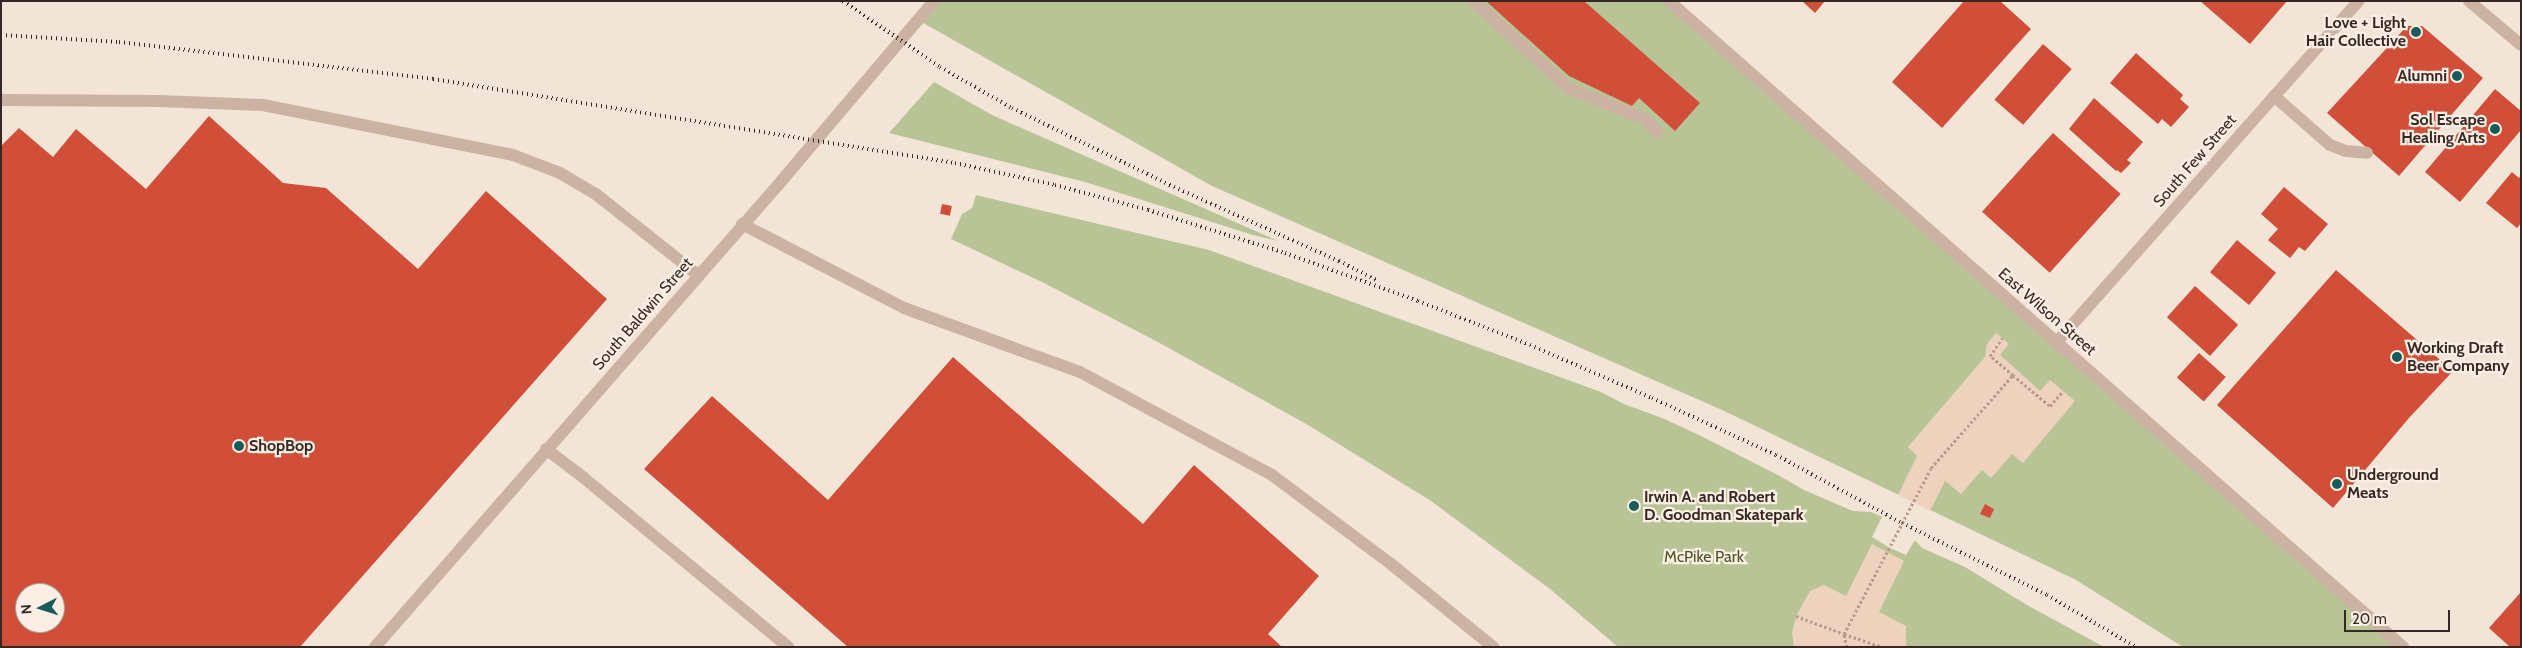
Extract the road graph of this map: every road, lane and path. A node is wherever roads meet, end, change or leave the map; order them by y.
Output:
1 (934, 1) edge
2 (1474, 1) edge
3 (1669, 1) edge
4 (2359, 1) edge
5 (2469, 1) edge
6 (2521, 45) edge
7 (2274, 96) junction
8 (1, 100) edge
9 (1656, 132) dead end
10 (2367, 154) dead end
11 (742, 224) junction
12 (698, 275) junction
13 (2002, 338) dead end
14 (2056, 343) junction
15 (2013, 375) junction
16 (2063, 391) dead end
17 (546, 449) junction
18 (1796, 616) dead end
19 (1844, 634) junction
20 (375, 647) edge
21 (788, 647) edge
22 (1493, 647) edge
23 (1847, 647) edge
24 (1883, 647) edge
25 (2403, 647) edge

1 - 11 street, South Baldwin Street
2 - 9 street
3 - 14 street, East Wilson Street
4 - 7 street, South Few Street
5 - 6 street
7 - 10 street
7 - 14 street, South Few Street
8 - 12 street
11 - 12 street, South Baldwin Street
11 - 22 street
12 - 17 street, South Baldwin Street
13 - 15 path
14 - 25 street, East Wilson Street
15 - 16 path
15 - 19 path
17 - 20 street, South Baldwin Street
17 - 21 street
18 - 19 path
19 - 23 path
19 - 24 path

